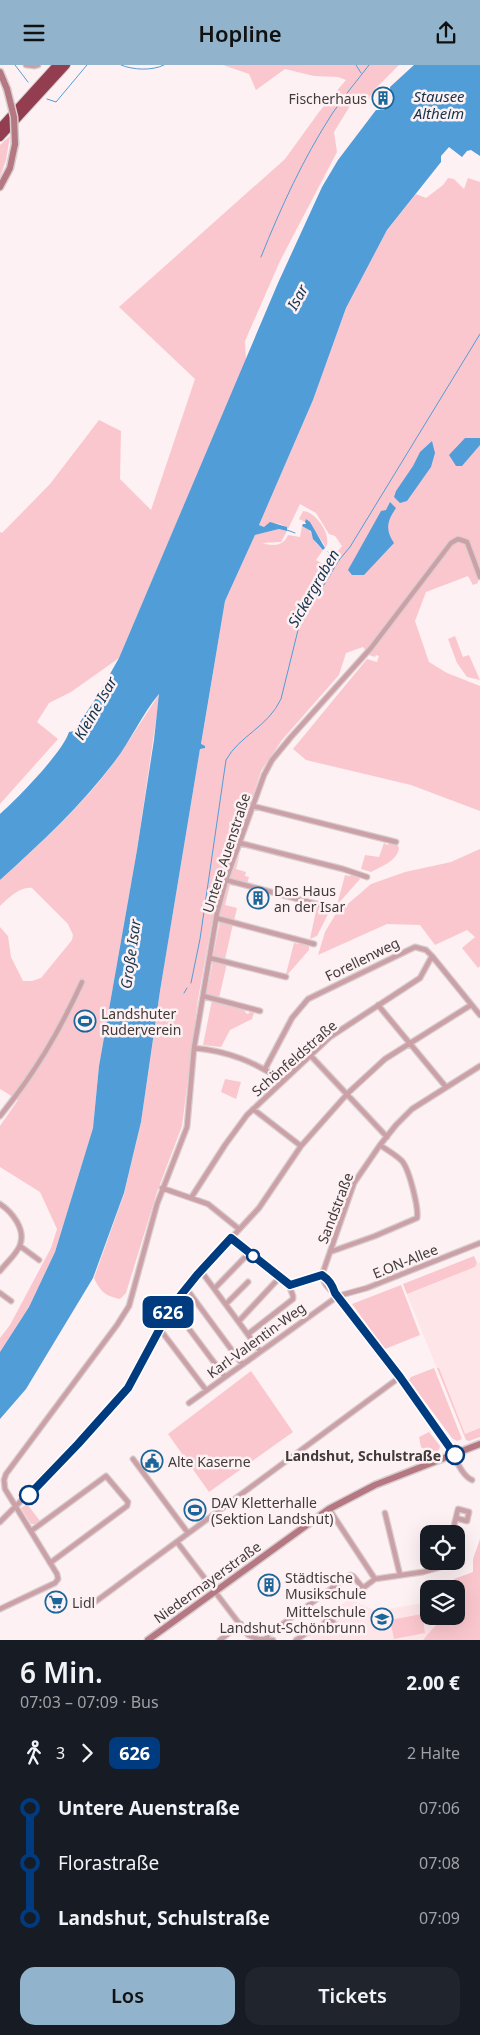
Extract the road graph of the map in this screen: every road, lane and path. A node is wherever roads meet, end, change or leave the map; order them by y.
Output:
1 (26, 65) edge
2 (38, 65) edge
3 (57, 65) edge
4 (66, 65) edge
5 (0, 72) edge
6 (0, 128) edge
7 (0, 137) edge
8 (0, 187) edge
9 (480, 577) edge
10 (253, 806) junction
11 (396, 842) dead end
12 (240, 843) junction
13 (367, 877) dead end
14 (226, 880) junction
15 (335, 909) dead end
16 (216, 918) junction
17 (314, 944) dead end
18 (432, 956) junction
19 (210, 958) junction
20 (286, 977) dead end
21 (82, 982) dead end
22 (202, 997) junction
23 (378, 1005) junction
24 (471, 1005) junction
25 (260, 1011) dead end
26 (480, 1015) edge
27 (409, 1043) junction
28 (194, 1048) junction
29 (310, 1055) junction
30 (480, 1067) edge
31 (265, 1069) junction
32 (283, 1081) junction
33 (446, 1087) junction
34 (346, 1096) junction
35 (253, 1109) junction
36 (0, 1116) edge
37 (387, 1137) junction
38 (380, 1145) junction
39 (301, 1146) junction
40 (162, 1188) junction
41 (191, 1198) junction
42 (0, 1204) edge
43 (239, 1229) junction
44 (231, 1238) junction
45 (480, 1243) edge
46 (20, 1246) junction
47 (330, 1252) junction
48 (249, 1253) junction
49 (38, 1260) dead end
50 (0, 1271) edge
51 (201, 1271) junction
52 (322, 1275) junction
53 (280, 1277) junction
54 (248, 1282) dead end
55 (290, 1285) junction
56 (186, 1288) junction
57 (215, 1288) junction
58 (0, 1293) edge
59 (336, 1295) junction
60 (11, 1301) dead end
61 (226, 1304) junction
62 (172, 1306) junction
63 (239, 1321) junction
64 (159, 1328) junction
65 (248, 1334) junction
66 (260, 1351) junction
67 (242, 1364) junction
68 (225, 1377) junction
69 (400, 1377) junction
70 (206, 1390) junction
71 (189, 1403) dead end
72 (480, 1444) edge
73 (455, 1455) junction
74 (133, 1459) dead end
75 (472, 1480) dead end
76 (17, 1507) junction
77 (330, 1509) junction
78 (385, 1513) dead end
79 (456, 1518) dead end
80 (0, 1522) edge
81 (454, 1525) edge
82 (31, 1531) junction
83 (188, 1533) junction
84 (177, 1542) junction
85 (50, 1563) junction
86 (427, 1570) edge
87 (400, 1575) junction
88 (375, 1579) junction
89 (214, 1591) junction
90 (91, 1605) dead end
91 (0, 1609) edge
92 (241, 1624) junction
93 (324, 1626) dead end
94 (148, 1640) edge
95 (220, 1640) edge
96 (266, 1640) edge
97 (272, 1640) edge
98 (296, 1640) edge

1 - 2 street
3 - 6 highway
4 - 7 highway
5 - 8 main road, bridge
9 - 10 street, Untere Auenstraße
10 - 11 street
10 - 12 street, Untere Auenstraße
12 - 13 street
12 - 14 street, Untere Auenstraße
14 - 15 street
14 - 16 street, Untere Auenstraße
16 - 17 street
16 - 19 street, Untere Auenstraße
18 - 23 street, Schönfeldstraße
18 - 24 street
18 - 31 street, Forellenweg
19 - 20 street
19 - 22 street, Untere Auenstraße
21 - 36 street
22 - 25 street
22 - 28 street, Untere Auenstraße
23 - 27 street
23 - 29 street, Schönfeldstraße
24 - 26 street
24 - 27 street
27 - 33 street
27 - 34 street
28 - 31 street
28 - 40 street, Untere Auenstraße
29 - 32 street, Schönfeldstraße
29 - 34 street
30 - 33 street, Sandstraße
31 - 32 street
32 - 35 street, Schönfeldstraße
33 - 37 street, Sandstraße
34 - 37 street
34 - 39 street
35 - 39 street
35 - 41 street, Schönfeldstraße
37 - 38 street, Sandstraße
38 - 47 street, Sandstraße
38 - 47 street
39 - 43 street
40 - 41 street
40 - 76 street, Untere Auenstraße
41 - 43 street
42 - 46 street
43 - 44 street
44 - 48 street
44 - 51 street
45 - 59 street, E.ON-Allee
46 - 49 street
46 - 50 street
47 - 52 street, Sandstraße
48 - 53 street
48 - 57 street
51 - 56 street
51 - 57 street
52 - 55 street
52 - 59 street
53 - 55 street
53 - 63 street
54 - 61 street
55 - 65 street
56 - 62 street
56 - 67 street
57 - 61 street
58 - 60 street
59 - 66 street, Karl-Valentin-Weg
59 - 69 street
61 - 63 street
62 - 64 street
62 - 68 street
63 - 65 street
64 - 70 street
64 - 76 street
65 - 66 street
66 - 67 street, Karl-Valentin-Weg
67 - 68 street, Karl-Valentin-Weg
68 - 70 street, Karl-Valentin-Weg
69 - 73 street
69 - 83 street
70 - 71 street, Karl-Valentin-Weg
72 - 73 main road, Niedermayerstraße
73 - 75 street
73 - 77 main road, Niedermayerstraße
74 - 83 street
76 - 80 street
76 - 82 street, Untere Auenstraße
77 - 88 street
77 - 89 main road, Niedermayerstraße
78 - 87 street
79 - 81 street
82 - 85 street, Untere Auenstraße
82 - 85 street
83 - 84 street
84 - 89 street
84 - 90 street
85 - 91 street, Untere Auenstraße
86 - 87 street
87 - 88 street
88 - 96 street
89 - 92 street
89 - 94 main road, Niedermayerstraße
92 - 95 street
92 - 96 street
93 - 98 street
96 - 97 street

